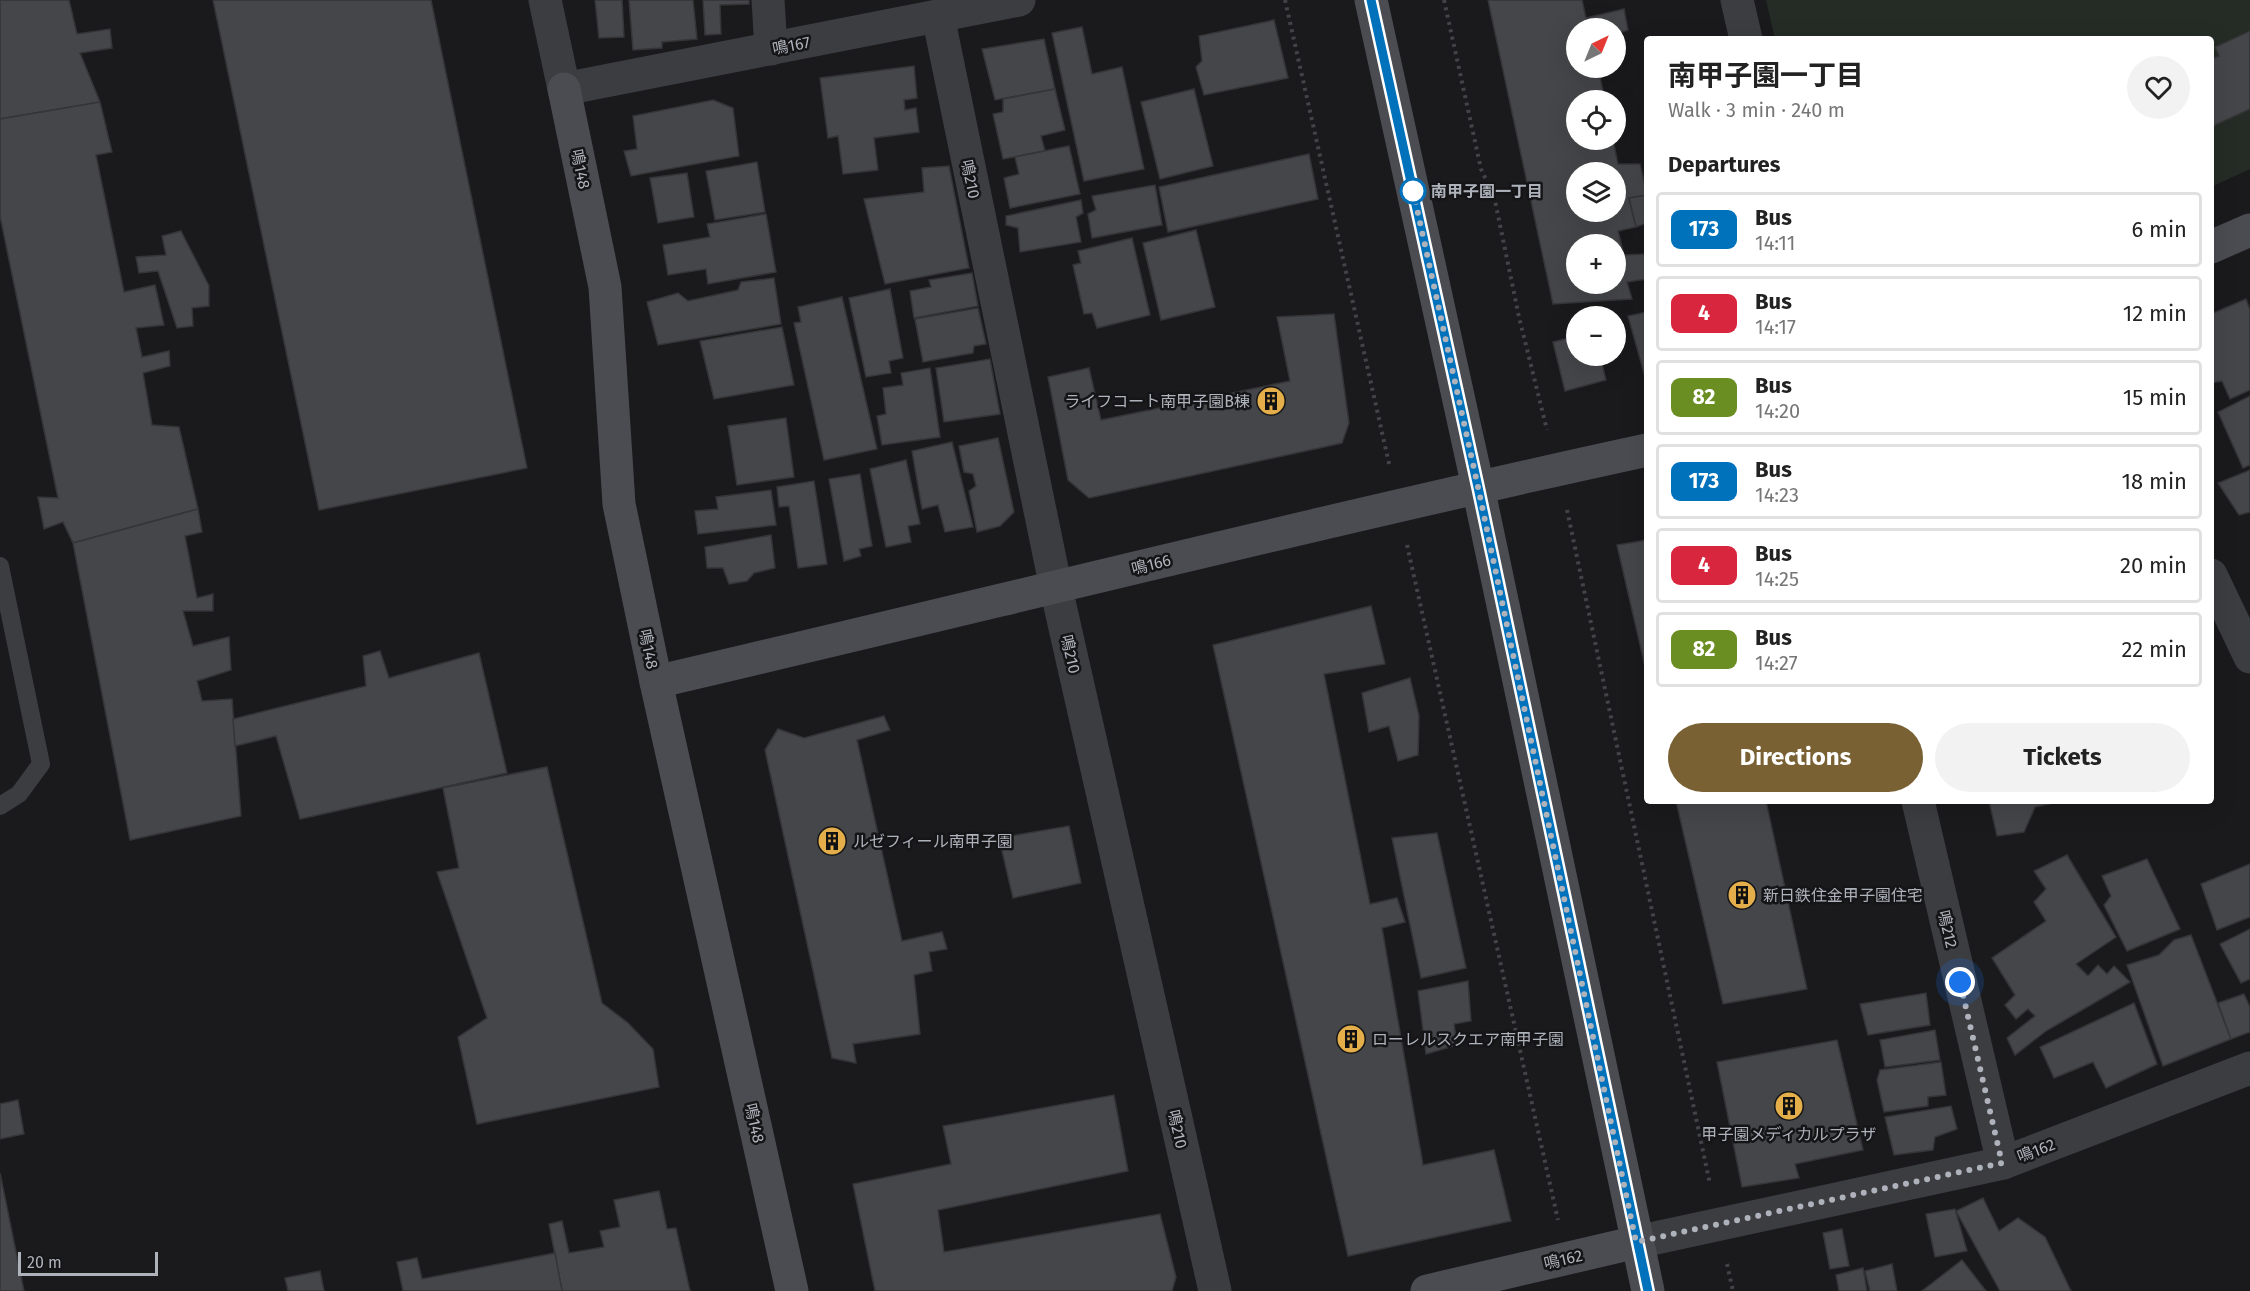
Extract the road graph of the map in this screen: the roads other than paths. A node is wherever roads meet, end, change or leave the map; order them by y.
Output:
1 (544, 0) edge
2 (768, 0) edge
3 (1019, 0) edge
4 (1371, 0) edge
5 (1737, 0) edge
6 (938, 16) junction
7 (1745, 36) edge
8 (771, 49) junction
9 (564, 89) junction
10 (2250, 230) edge
11 (2214, 246) edge
12 (1644, 451) edge
13 (1478, 487) junction
14 (0, 566) edge
15 (2214, 581) edge
16 (1056, 588) junction
17 (2250, 657) edge
18 (656, 682) junction
19 (1919, 804) edge
20 (0, 806) edge
21 (2250, 1068) edge
22 (2002, 1163) junction
23 (1636, 1242) junction
24 (792, 1291) edge
25 (1215, 1291) edge
26 (1427, 1291) edge
27 (1648, 1291) edge

1 - 9 street, 鳴148
2 - 8 street
3 - 6 street, 鳴167
4 - 13 street
5 - 7 street
6 - 8 street, 鳴167
6 - 16 street, 鳴210
8 - 9 street, 鳴167
9 - 18 street, 鳴148
10 - 11 street
12 - 13 street, 鳴166
13 - 16 street, 鳴166
13 - 23 street
14 - 20 lane
15 - 17 street
16 - 18 street, 鳴166
16 - 25 street, 鳴210
18 - 24 street, 鳴148
19 - 22 street, 鳴212
21 - 22 street, 鳴162
22 - 23 street, 鳴162
23 - 26 street, 鳴162
23 - 27 street

